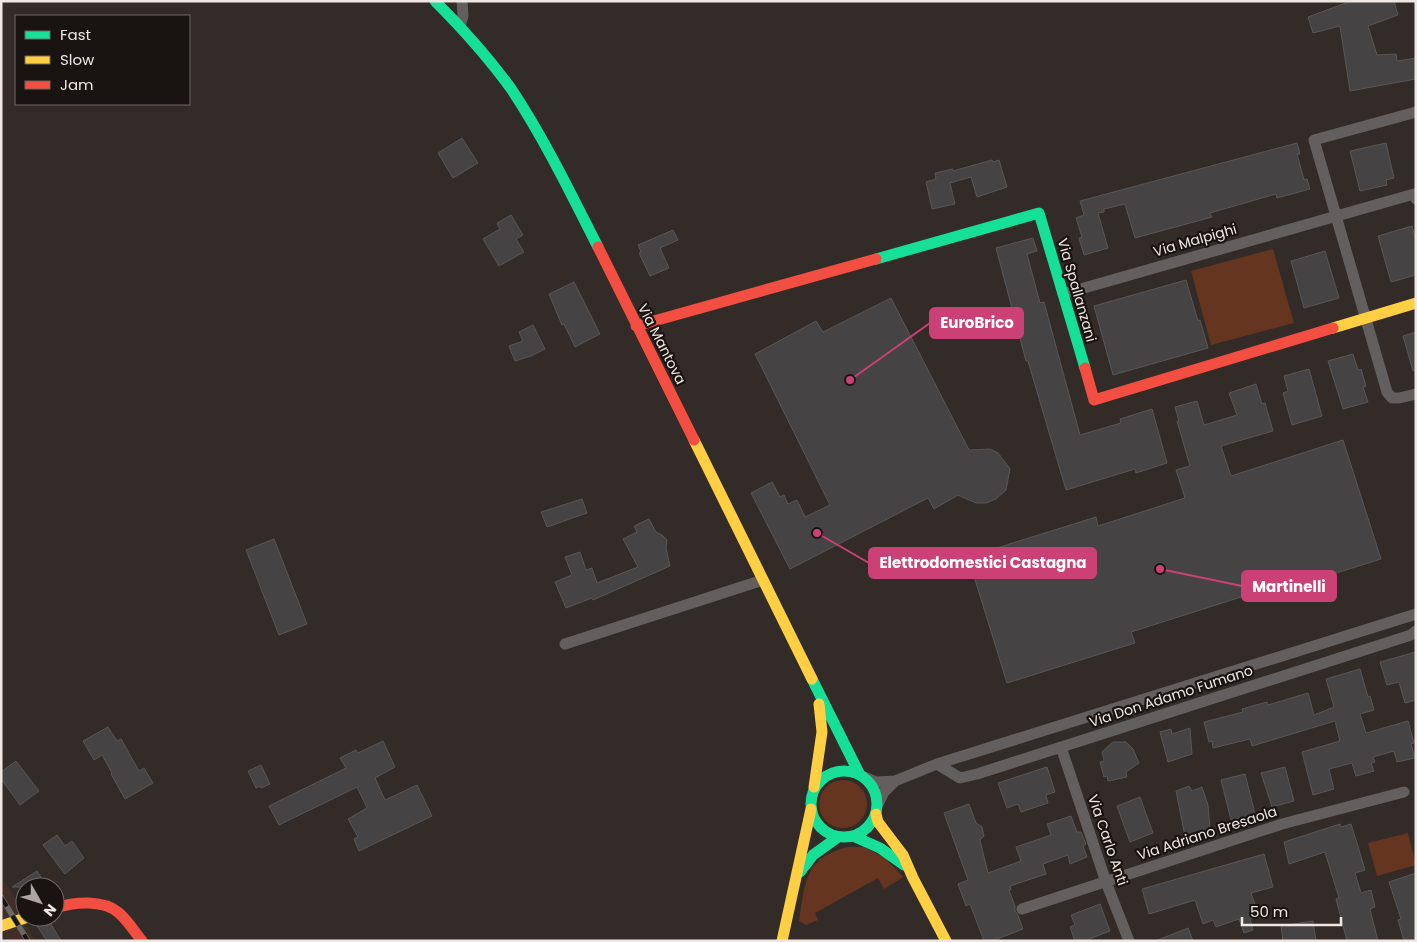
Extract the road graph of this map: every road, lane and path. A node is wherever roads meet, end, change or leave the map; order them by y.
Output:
1 (435, 1) edge
2 (462, 1) edge
3 (460, 26) junction
4 (1416, 112) edge
5 (1416, 199) edge
6 (1336, 216) junction
7 (1063, 294) junction
8 (1416, 303) edge
9 (1366, 318) junction
10 (636, 326) junction
11 (1416, 394) edge
12 (763, 580) junction
13 (1416, 614) edge
14 (1416, 631) edge
15 (565, 644) dead end
16 (817, 689) junction
17 (1061, 748) junction
18 (937, 764) junction
19 (860, 774) junction
20 (895, 781) junction
21 (814, 787) junction
22 (1404, 792) dead end
23 (810, 809) junction
24 (876, 810) junction
25 (854, 836) junction
26 (838, 837) junction
27 (909, 870) junction
28 (796, 882) junction
29 (1106, 882) junction
30 (65, 905) edge
31 (1022, 909) dead end
32 (15, 921) edge
33 (1, 926) edge
34 (142, 941) edge
35 (782, 941) edge
36 (946, 941) edge
37 (1129, 941) edge

1 - 3 main road, Via Mantova
2 - 3 street
3 - 10 main road, Via Mantova
4 - 6 street
5 - 6 street, Via Malpighi
6 - 7 street, Via Malpighi
6 - 9 street
7 - 9 main road, Via Spallanzani
7 - 10 main road, Via Spallanzani
8 - 9 main road
9 - 11 street
10 - 12 main road, Via Mantova
12 - 15 street
12 - 16 main road, Via Mantova
13 - 18 street, Via Don Adamo Fumano
14 - 17 street, Via Don Adamo Fumano
16 - 19 main road, Via Mantova
16 - 21 main road, Via Mantova
17 - 18 street, Via Don Adamo Fumano
17 - 29 street, Via Carlo Anti
18 - 20 street, Via Don Adamo Fumano
19 - 20 street, Via Don Adamo Fumano
19 - 21 main road
19 - 24 main road
20 - 24 street, Via Don Adamo Fumano
21 - 23 main road
22 - 29 street, Via Adriano Bresaola
23 - 26 main road
23 - 28 main road
24 - 25 main road
24 - 27 main road
25 - 26 main road
25 - 27 main road
26 - 28 main road
27 - 36 main road
28 - 35 main road
29 - 31 street, Via Adriano Bresaola
29 - 37 street, Via Carlo Anti
30 - 34 main road
32 - 33 main road

